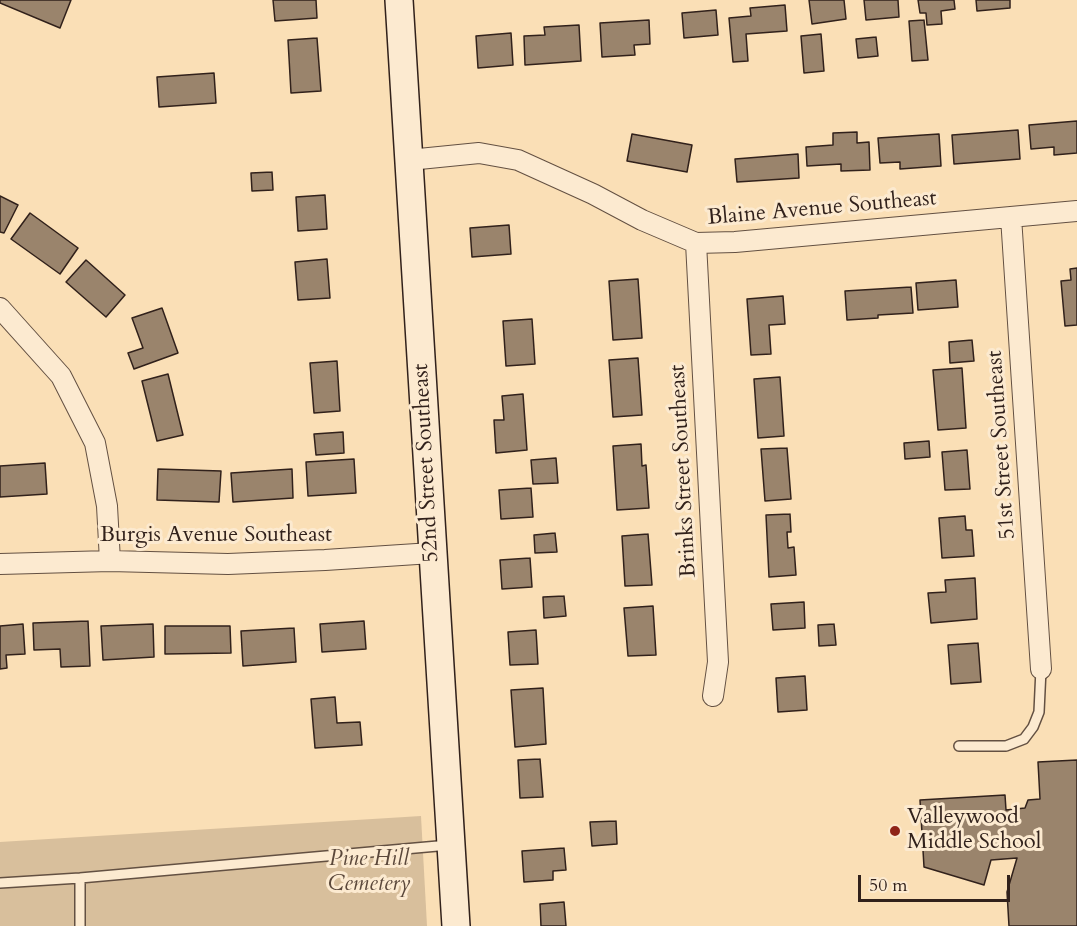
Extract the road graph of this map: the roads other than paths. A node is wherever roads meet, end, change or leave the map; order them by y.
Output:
1 (399, 0) edge
2 (409, 160) junction
3 (1077, 211) edge
4 (1011, 217) junction
5 (696, 243) junction
6 (0, 308) edge
7 (432, 553) junction
8 (110, 561) junction
9 (0, 564) edge
10 (1041, 669) joint
11 (713, 696) dead end
12 (959, 746) dead end
13 (451, 845) junction
14 (80, 878) junction
15 (0, 883) edge
16 (80, 926) edge
17 (456, 926) edge

1 - 2 main road, 52nd Street Southeast
2 - 5 street, Blaine Avenue Southeast
2 - 7 main road, 52nd Street Southeast
3 - 4 street, Blaine Avenue Southeast
4 - 5 street, Blaine Avenue Southeast
4 - 10 street, 51st Street Southeast
5 - 11 street, Brinks Street Southeast
6 - 8 street
7 - 8 street, Burgis Avenue Southeast
7 - 13 main road, 52nd Street Southeast
8 - 9 street, Burgis Avenue Southeast
10 - 12 lane
13 - 14 lane
13 - 17 main road, 52nd Street Southeast
14 - 15 lane
14 - 16 lane

